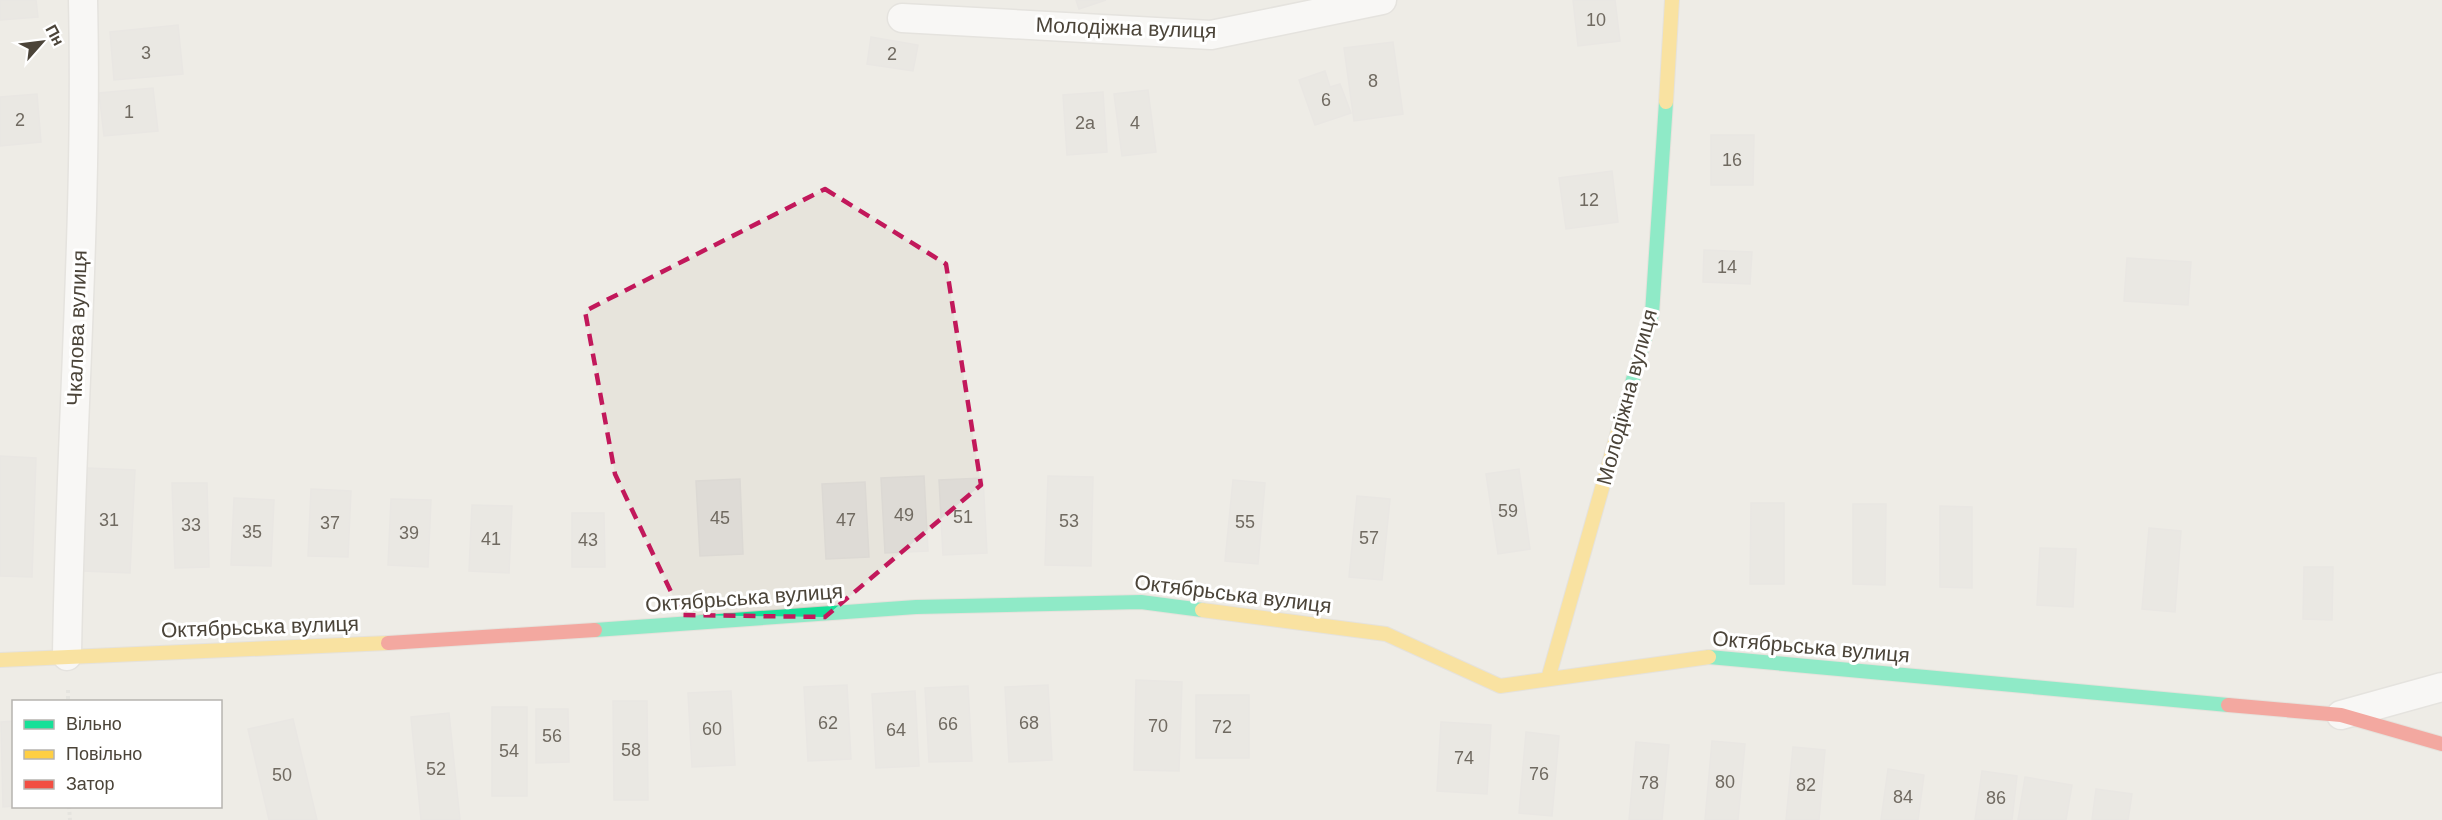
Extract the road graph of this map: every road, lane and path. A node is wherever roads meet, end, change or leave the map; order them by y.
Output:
1 (83, 0) edge
2 (1382, 0) edge
3 (1672, 0) edge
4 (902, 18) dead end
5 (67, 656) junction
6 (0, 660) edge
7 (1548, 680) junction
8 (2442, 687) edge
9 (2341, 715) junction
10 (2442, 744) edge

1 - 5 street, Чкалова вулиця
2 - 4 street, Молодіжна вулиця
3 - 7 street, Молодіжна вулиця
5 - 6 street, Октябрьська вулиця
5 - 7 street, Октябрьська вулиця
7 - 9 street, Октябрьська вулиця
8 - 9 street
9 - 10 street, Октябрьська вулиця

